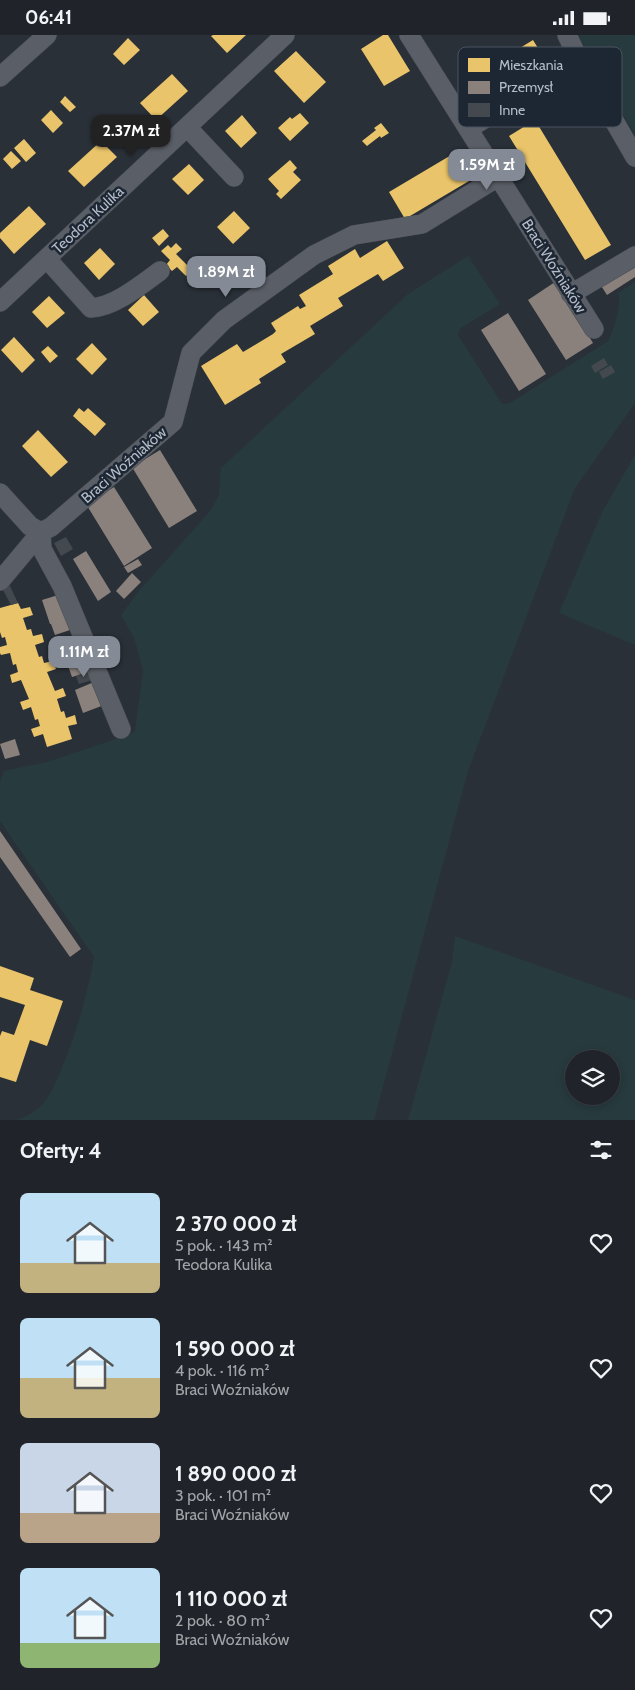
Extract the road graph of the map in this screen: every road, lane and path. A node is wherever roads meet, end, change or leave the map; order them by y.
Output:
1 (47, 35) edge
2 (284, 35) edge
3 (409, 35) edge
4 (567, 35) edge
5 (573, 47) edge
6 (0, 77) edge
7 (458, 113) edge
8 (187, 127) junction
9 (471, 127) edge
10 (618, 127) edge
11 (468, 129) joint
12 (635, 157) edge
13 (234, 177) dead end
14 (498, 177) junction
15 (635, 255) edge
16 (46, 259) junction
17 (160, 271) dead end
18 (571, 294) junction
19 (0, 302) edge
20 (594, 329) dead end
21 (0, 493) edge
22 (41, 532) junction
23 (0, 581) edge
24 (121, 729) dead end

1 - 6 street
2 - 8 street, Teodora Kulika
3 - 7 street, Braci Woźniaków
4 - 5 street
8 - 13 street
8 - 16 street, Teodora Kulika
9 - 11 street
10 - 12 street
11 - 14 street, Braci Woźniaków
14 - 18 street, Braci Woźniaków
14 - 22 street, Braci Woźniaków
15 - 18 street
16 - 17 street
16 - 19 street, Teodora Kulika
18 - 20 street, Braci Woźniaków
21 - 22 street
22 - 23 street, Braci Woźniaków
22 - 24 street

